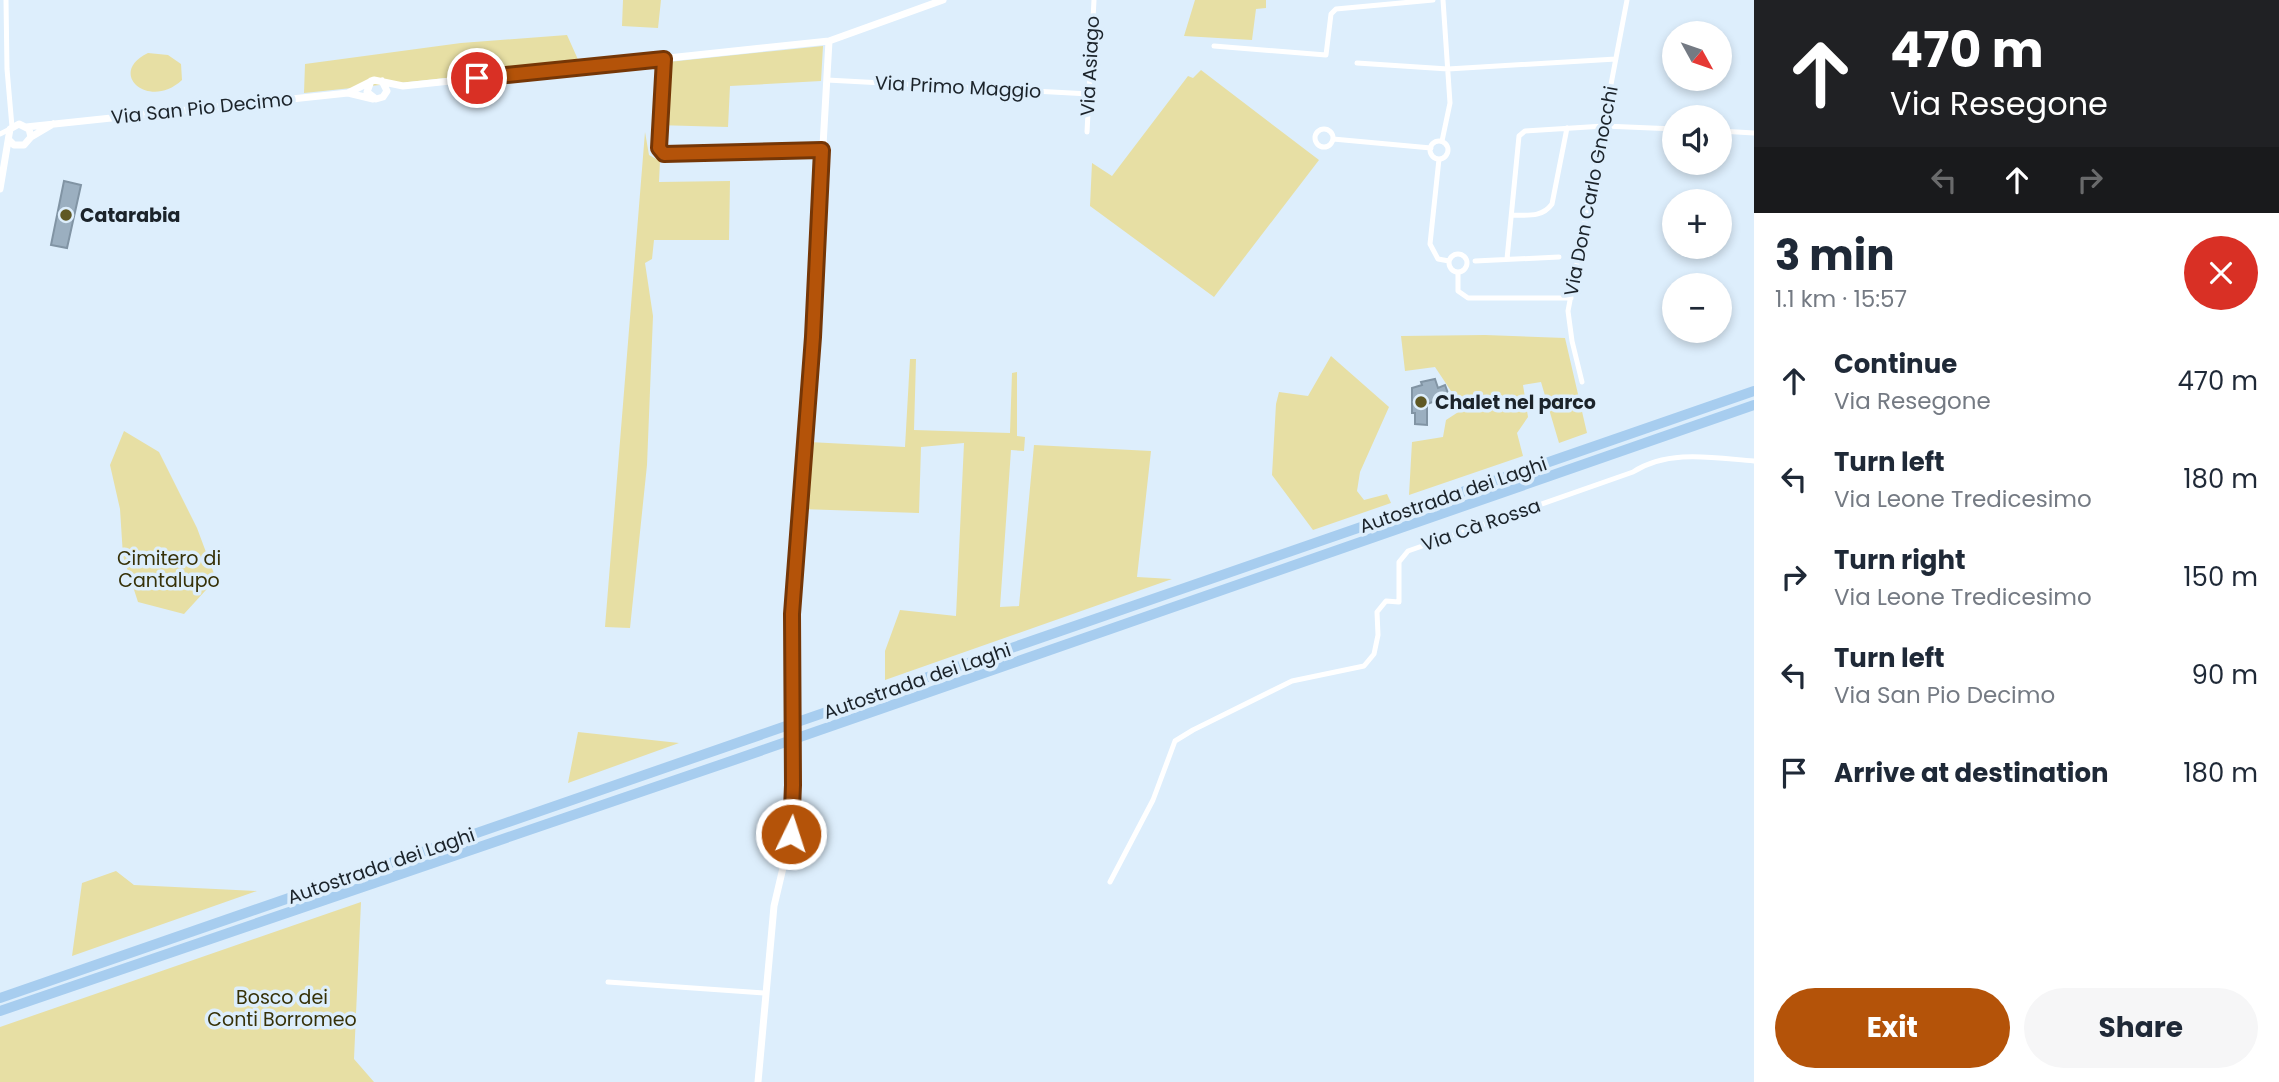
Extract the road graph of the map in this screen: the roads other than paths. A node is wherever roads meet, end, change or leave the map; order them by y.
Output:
1 (6, 0) edge
2 (943, 0) edge
3 (1094, 0) edge
4 (1342, 0) edge
5 (1433, 0) edge
6 (1443, 0) edge
7 (1627, 0) edge
8 (934, 2) edge
9 (1342, 8) junction
10 (829, 41) junction
11 (1214, 46) dead end
12 (664, 59) junction
13 (1616, 59) junction
14 (1357, 63) dead end
15 (1448, 69) junction
16 (381, 80) junction
17 (827, 80) junction
18 (371, 81) junction
19 (403, 86) junction
20 (348, 93) junction
21 (1089, 94) junction
22 (383, 97) junction
23 (373, 99) junction
24 (13, 116) junction
25 (57, 122) junction
26 (24, 125) junction
27 (1604, 126) junction
28 (11, 128) junction
29 (1567, 128) junction
30 (1662, 128) edge
31 (1087, 132) dead end
32 (1732, 132) edge
33 (1754, 133) edge
34 (0, 134) edge
35 (31, 137) junction
36 (1333, 139) dead end
37 (9, 140) junction
38 (1442, 141) junction
39 (21, 146) junction
40 (1431, 148) junction
41 (822, 150) junction
42 (1439, 159) junction
43 (4, 168) junction
44 (0, 189) edge
45 (1512, 215) junction
46 (1559, 257) dead end
47 (1507, 259) junction
48 (1449, 261) junction
49 (1475, 261) dead end
50 (1458, 272) junction
51 (1571, 298) junction
52 (1582, 382) dead end
53 (1754, 391) edge
54 (1754, 405) edge
55 (1754, 461) edge
56 (1110, 882) dead end
57 (608, 982) dead end
58 (764, 993) junction
59 (0, 998) edge
60 (0, 1012) edge
61 (758, 1082) edge

1 - 24 street
2 - 8 street, Via San Pio Decimo
3 - 21 street, Via Asiago
4 - 9 street
5 - 9 street
6 - 15 street
7 - 13 street, Via Don Carlo Gnocchi
8 - 10 street, Via San Pio Decimo
9 - 11 street
10 - 12 street, Via San Pio Decimo
10 - 17 street
12 - 19 street, Via San Pio Decimo
12 - 41 street
13 - 15 street
13 - 27 street, Via Don Carlo Gnocchi
14 - 15 street
15 - 38 street
16 - 18 street, Via San Pio Decimo
16 - 19 street, Via San Pio Decimo
16 - 22 street
17 - 21 street, Via Primo Maggio
17 - 41 street
18 - 20 street, Via San Pio Decimo
18 - 23 street
19 - 22 street, Via San Pio Decimo
20 - 23 street, Via San Pio Decimo
20 - 25 street, Via San Pio Decimo
21 - 31 street, Via Asiago
22 - 23 street, Via San Pio Decimo
24 - 26 street
24 - 28 street
25 - 26 street, Via San Pio Decimo
25 - 35 street, Via San Pio Decimo
26 - 28 street
26 - 35 street
27 - 29 street
27 - 30 street
27 - 51 street, Via Don Carlo Gnocchi
28 - 34 street
28 - 37 street
29 - 45 street
29 - 45 street
32 - 33 street
35 - 39 street
36 - 40 street
37 - 39 street
37 - 43 street
38 - 40 street
38 - 42 street
39 - 43 street
40 - 42 street
41 - 58 street
42 - 48 street
43 - 44 street
45 - 47 street
46 - 47 street
47 - 49 street
48 - 50 street
48 - 50 street
50 - 51 street
51 - 52 street, Via Don Carlo Gnocchi
53 - 59 highway, Autostrada dei Laghi
54 - 60 highway, Autostrada dei Laghi
55 - 56 street, Via Cà Rossa
57 - 58 street
58 - 61 street

